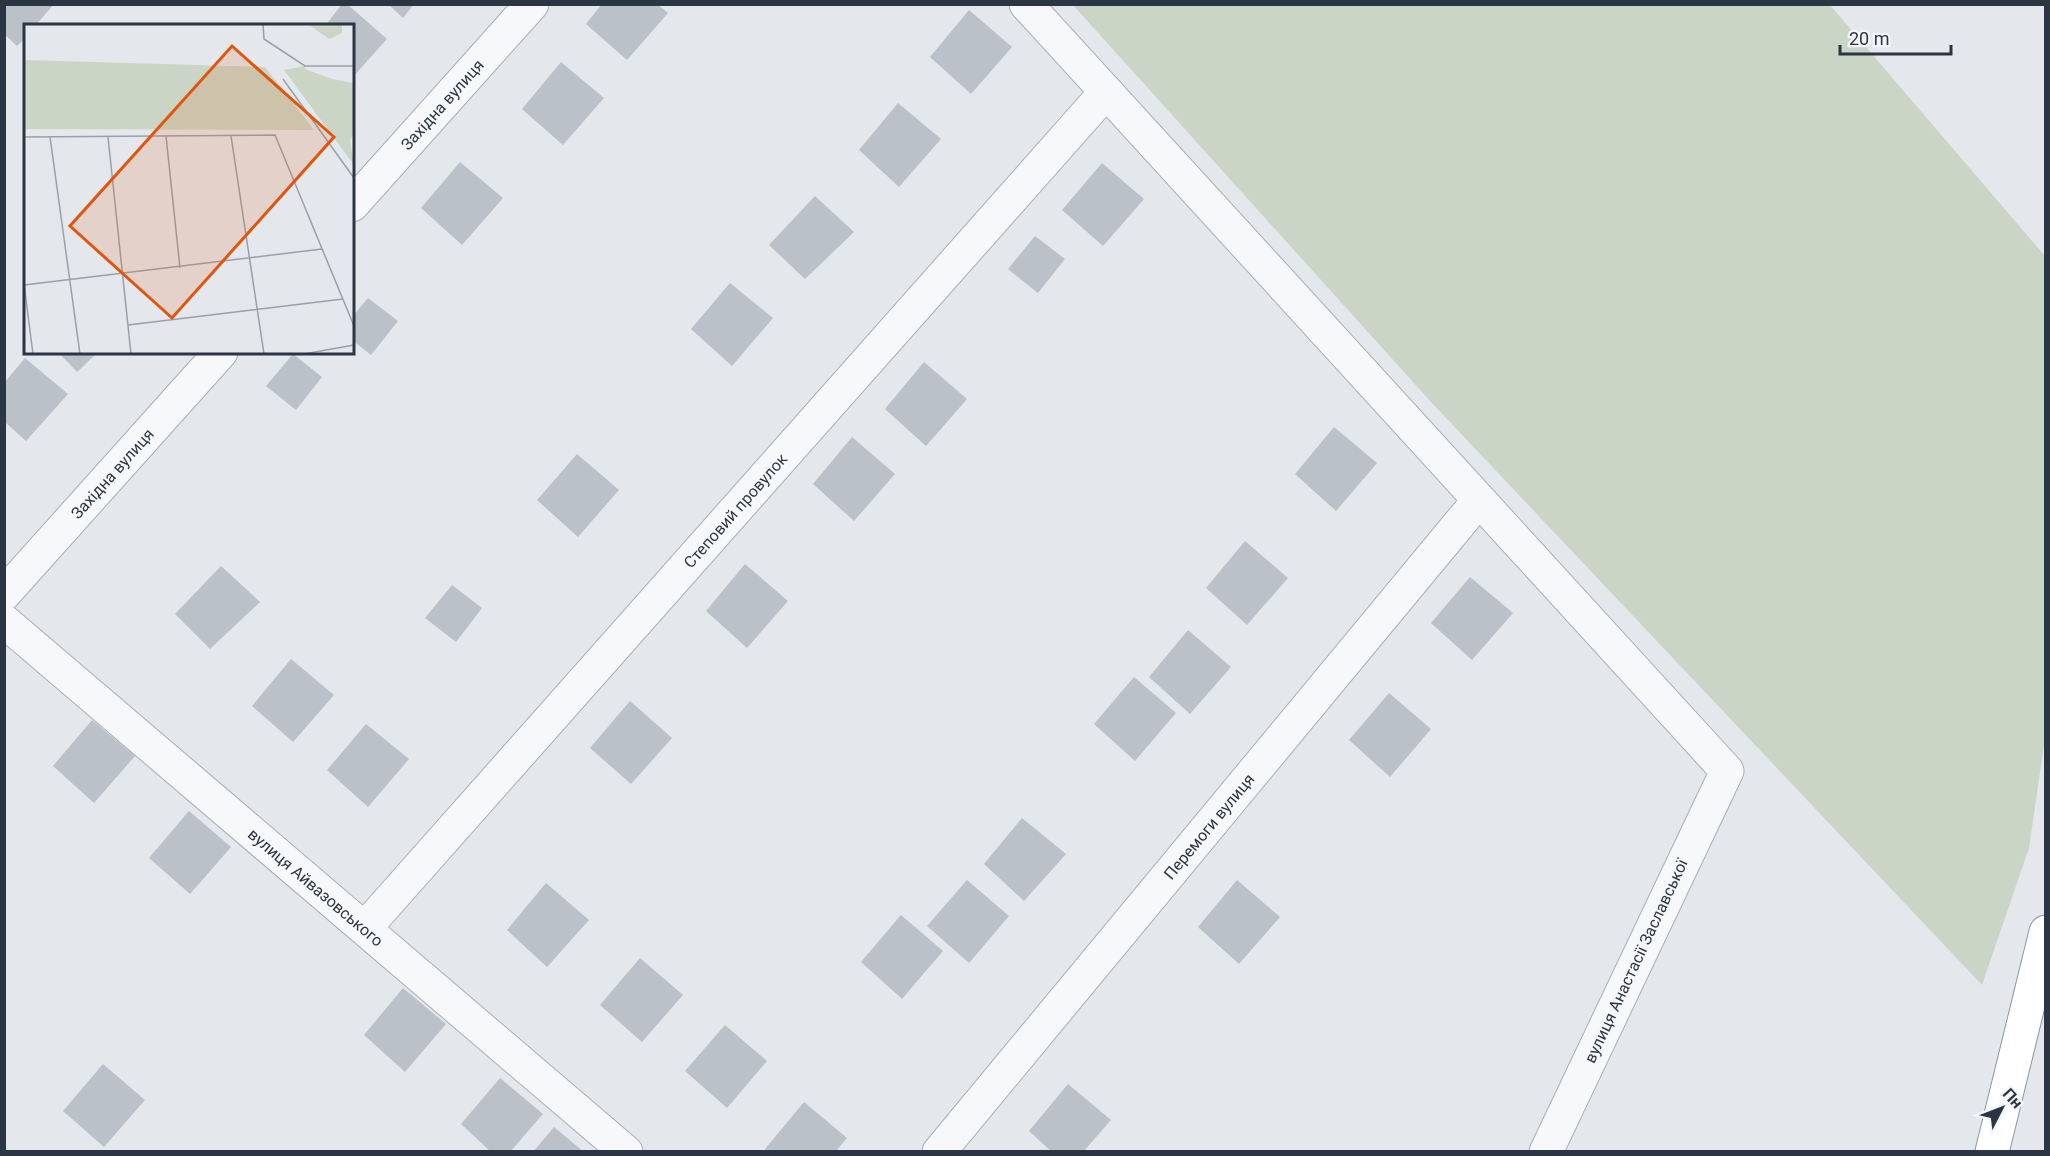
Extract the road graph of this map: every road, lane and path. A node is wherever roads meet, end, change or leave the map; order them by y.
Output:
1 (532, 4) edge
2 (1026, 4) edge
3 (1106, 92) junction
4 (354, 203) edge
5 (219, 354) edge
6 (1479, 500) junction
7 (4, 594) edge
8 (4, 621) edge
9 (365, 928) junction
10 (2046, 933) edge
11 (626, 1152) edge
12 (939, 1152) edge
13 (1546, 1152) edge
14 (1992, 1152) edge

1 - 4 street, Західна вулиця
2 - 3 street
3 - 6 street
3 - 9 street, Степовий провулок
5 - 7 street, Західна вулиця
6 - 12 street, Перемоги вулиця
6 - 13 street, вулиця Анастасії Заславської
8 - 9 street, вулиця Айвазовського
9 - 11 street, вулиця Айвазовського
10 - 14 highway

